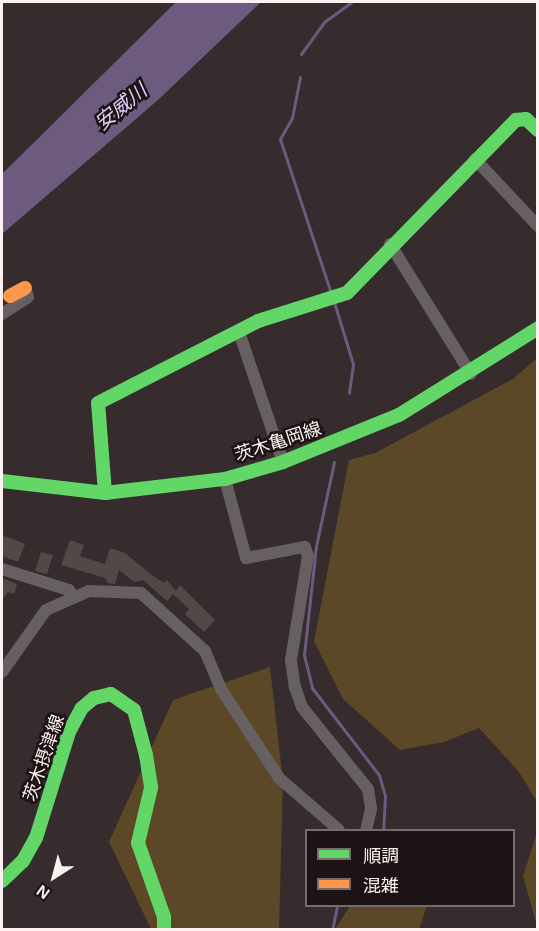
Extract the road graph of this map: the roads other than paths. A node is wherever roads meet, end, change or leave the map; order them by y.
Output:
1 (537, 130) edge
2 (475, 159) junction
3 (537, 226) edge
4 (390, 244) junction
5 (25, 288) joint
6 (6, 299) edge
7 (2, 314) edge
8 (537, 328) edge
9 (239, 332) junction
10 (471, 374) junction
11 (283, 462) junction
12 (225, 478) junction
13 (2, 481) edge
14 (105, 493) junction
15 (2, 569) edge
16 (74, 598) junction
17 (2, 672) edge
18 (337, 829) edge
19 (366, 829) edge
20 (2, 881) edge
21 (164, 930) edge

1 - 2 main road
2 - 3 street
2 - 4 main road
4 - 9 main road
4 - 10 street
5 - 6 main road
5 - 7 street
8 - 10 main road, 茨木亀岡線
9 - 11 street
9 - 14 main road
10 - 11 main road, 茨木亀岡線
11 - 12 main road, 茨木亀岡線
12 - 14 main road, 茨木亀岡線
12 - 19 street
13 - 14 main road, 茨木亀岡線
15 - 16 street
16 - 17 street
16 - 18 street
20 - 21 main road, 茨木摂津線

